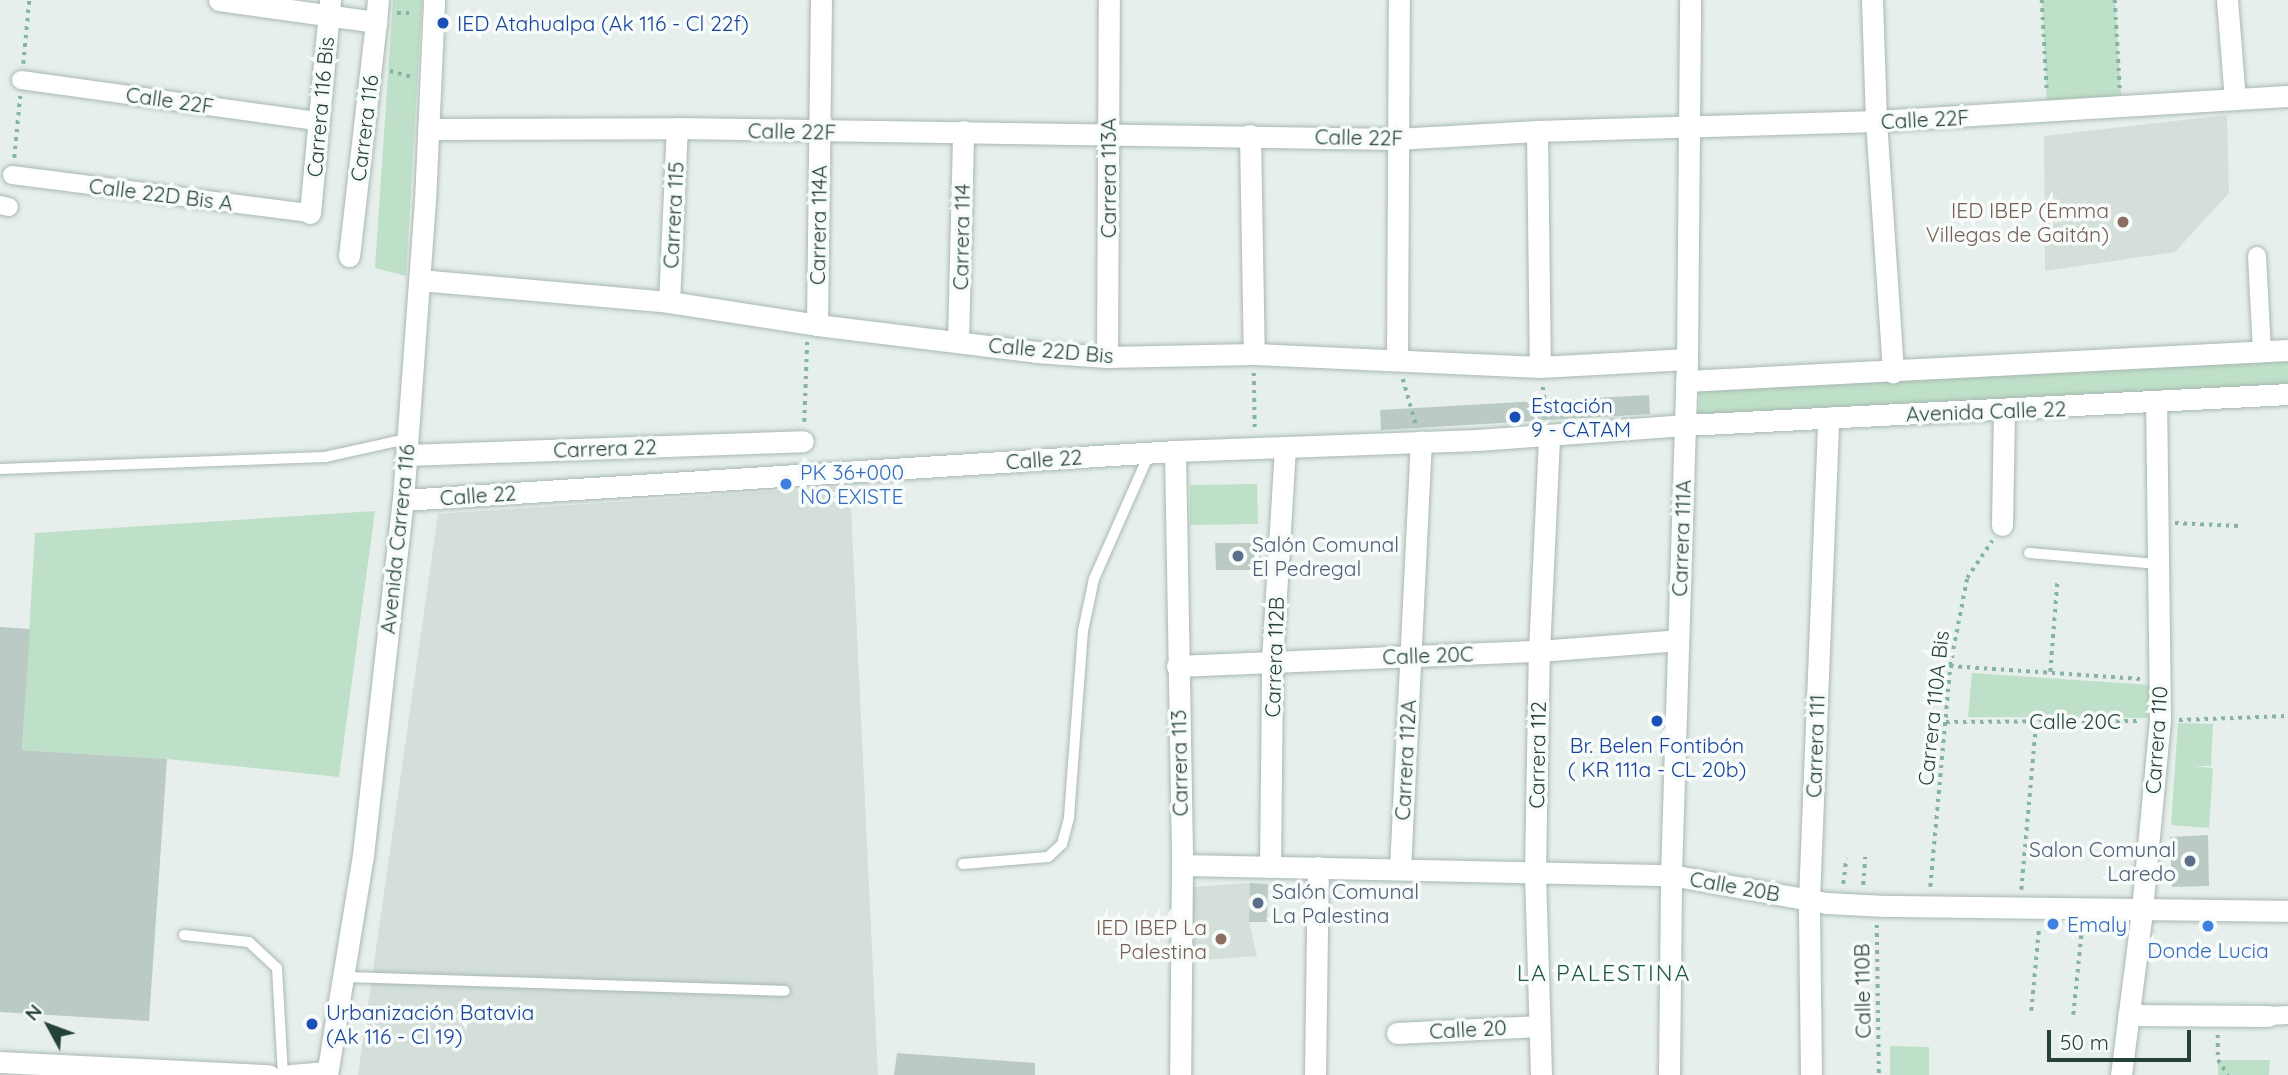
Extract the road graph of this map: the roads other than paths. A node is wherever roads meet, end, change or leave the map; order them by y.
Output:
1 (219, 0) edge
2 (821, 0) edge
3 (1110, 0) edge
4 (1399, 0) edge
5 (1690, 0) edge
6 (1872, 0) edge
7 (2227, 0) edge
8 (434, 7) edge
9 (329, 8) edge
10 (377, 11) edge
11 (21, 80) road end
12 (2288, 96) edge
13 (2235, 99) junction
14 (318, 121) junction
15 (1876, 121) junction
16 (1689, 126) junction
17 (428, 128) junction
18 (677, 128) junction
19 (962, 131) junction
20 (1537, 131) junction
21 (820, 132) junction
22 (1108, 133) junction
23 (1250, 135) junction
24 (1397, 139) junction
25 (12, 174) road end
26 (310, 213) joint
27 (349, 256) dead end
28 (2257, 256) dead end
29 (419, 280) junction
30 (669, 302) junction
31 (812, 324) junction
32 (958, 342) junction
33 (2288, 350) edge
34 (2262, 351) junction
35 (1254, 354) junction
36 (1107, 357) junction
37 (1687, 359) junction
38 (1397, 360) junction
39 (1540, 367) junction
40 (1893, 372) junction
41 (1686, 381) junction
42 (2288, 394) edge
43 (2156, 403) junction
44 (2004, 410) junction
45 (1828, 417) junction
46 (1685, 425) junction
47 (1549, 435) junction
48 (803, 441) road end
49 (1422, 442) junction
50 (407, 447) junction
51 (1285, 448) junction
52 (1175, 451) junction
53 (1150, 453) junction
54 (0, 469) edge
55 (403, 500) junction
56 (2002, 525) road end
57 (2029, 553) dead end
58 (2157, 564) junction
59 (1678, 640) junction
60 (1539, 651) junction
61 (1410, 655) junction
62 (1272, 660) junction
63 (1177, 666) junction
64 (963, 864) dead end
65 (1182, 864) junction
66 (1270, 866) junction
67 (1318, 867) junction
68 (1400, 869) junction
69 (1535, 872) junction
70 (1671, 875) junction
71 (1809, 899) junction
72 (2142, 910) junction
73 (2288, 911) edge
74 (184, 935) dead end
75 (343, 977) junction
76 (785, 991) dead end
77 (2128, 1015) junction
78 (2278, 1015) edge
79 (1539, 1026) junction
80 (1397, 1033) dead end
81 (0, 1062) edge
82 (327, 1074) edge
83 (269, 1075) edge
84 (283, 1075) edge
85 (291, 1075) edge
86 (1180, 1075) edge
87 (1315, 1075) edge
88 (1541, 1075) edge
89 (1669, 1075) edge
90 (1811, 1075) edge
91 (2121, 1075) edge

1 - 9 street
2 - 21 street, Carrera 114A
3 - 22 street, Carrera 113A
4 - 24 street
5 - 16 street, Carrera 111A
6 - 15 street
7 - 13 street
8 - 17 street, Avenida Carrera 116
9 - 10 street
9 - 14 street, Carrera 116 Bis
10 - 27 street, Carrera 116
11 - 14 street, Calle 22F
12 - 13 street, Calle 22F
13 - 15 street, Calle 22F
14 - 26 street, Carrera 116 Bis
15 - 16 street, Calle 22F
15 - 40 street
16 - 20 street, Calle 22F
16 - 37 street, Carrera 111A
17 - 18 street, Calle 22F
17 - 29 street, Avenida Carrera 116
18 - 21 street, Calle 22F
18 - 30 street, Carrera 115
19 - 21 street, Calle 22F
19 - 22 street, Calle 22F
19 - 32 street, Carrera 114
20 - 24 street, Calle 22F
20 - 39 street
21 - 31 street, Carrera 114A
22 - 23 street, Calle 22F
22 - 36 street, Carrera 113A
23 - 24 street, Calle 22F
23 - 35 street
24 - 38 street
25 - 26 street, Calle 22D Bis A
28 - 34 street
29 - 30 street, Calle 22D Bis
29 - 50 street, Avenida Carrera 116
30 - 31 street, Calle 22D Bis
31 - 32 street, Calle 22D Bis
32 - 36 street, Calle 22D Bis
33 - 34 street, Avenida Calle 22
34 - 40 street, Avenida Calle 22
35 - 36 street, Calle 22D Bis
35 - 38 street, Calle 22D Bis
37 - 39 street, Calle 22D Bis
37 - 41 street, Carrera 111A
38 - 39 street, Calle 22D Bis
40 - 41 street, Avenida Calle 22
41 - 46 street, Carrera 111A
42 - 43 street, Avenida Calle 22
43 - 44 street, Avenida Calle 22
43 - 58 street, Carrera 110
44 - 45 street, Avenida Calle 22
44 - 56 street
45 - 46 street, Avenida Calle 22
45 - 71 street, Carrera 111
46 - 47 street, Calle 22
46 - 59 street, Carrera 111A
47 - 49 street, Calle 22
47 - 60 street, Carrera 112
48 - 50 street, Carrera 22
49 - 51 street, Calle 22
49 - 61 street, Carrera 112A
50 - 54 lane
50 - 55 street, Avenida Carrera 116
51 - 52 street, Calle 22
51 - 62 street, Carrera 112B
52 - 53 street, Calle 22
52 - 63 street, Carrera 113
53 - 55 street, Calle 22
53 - 64 lane
55 - 75 street, Avenida Carrera 116
57 - 58 lane
58 - 72 street, Carrera 110
59 - 60 street, Calle 20C
59 - 70 street, Carrera 111A
60 - 61 street, Calle 20C
60 - 69 street, Carrera 112
61 - 62 street, Calle 20C
61 - 68 street, Carrera 112A
62 - 63 street, Calle 20C
62 - 66 street, Carrera 112B
63 - 65 street, Carrera 113
65 - 66 street, Calle 20B
65 - 86 street, Carrera 113
66 - 67 street, Calle 20B
67 - 68 street, Calle 20B
67 - 87 street
68 - 69 street, Calle 20B
69 - 70 street, Calle 20B
69 - 79 street, Carrera 112
70 - 71 street, Calle 20B
70 - 89 street, Carrera 111A
71 - 72 street, Calle 20B
71 - 90 street, Carrera 111
72 - 73 street, Calle 20B
72 - 77 street, Carrera 110
74 - 84 lane
75 - 76 lane
75 - 82 street, Avenida Carrera 116
77 - 78 street
77 - 91 street, Carrera 110
79 - 80 street, Calle 20
79 - 88 street, Carrera 112
81 - 83 street
82 - 85 street

